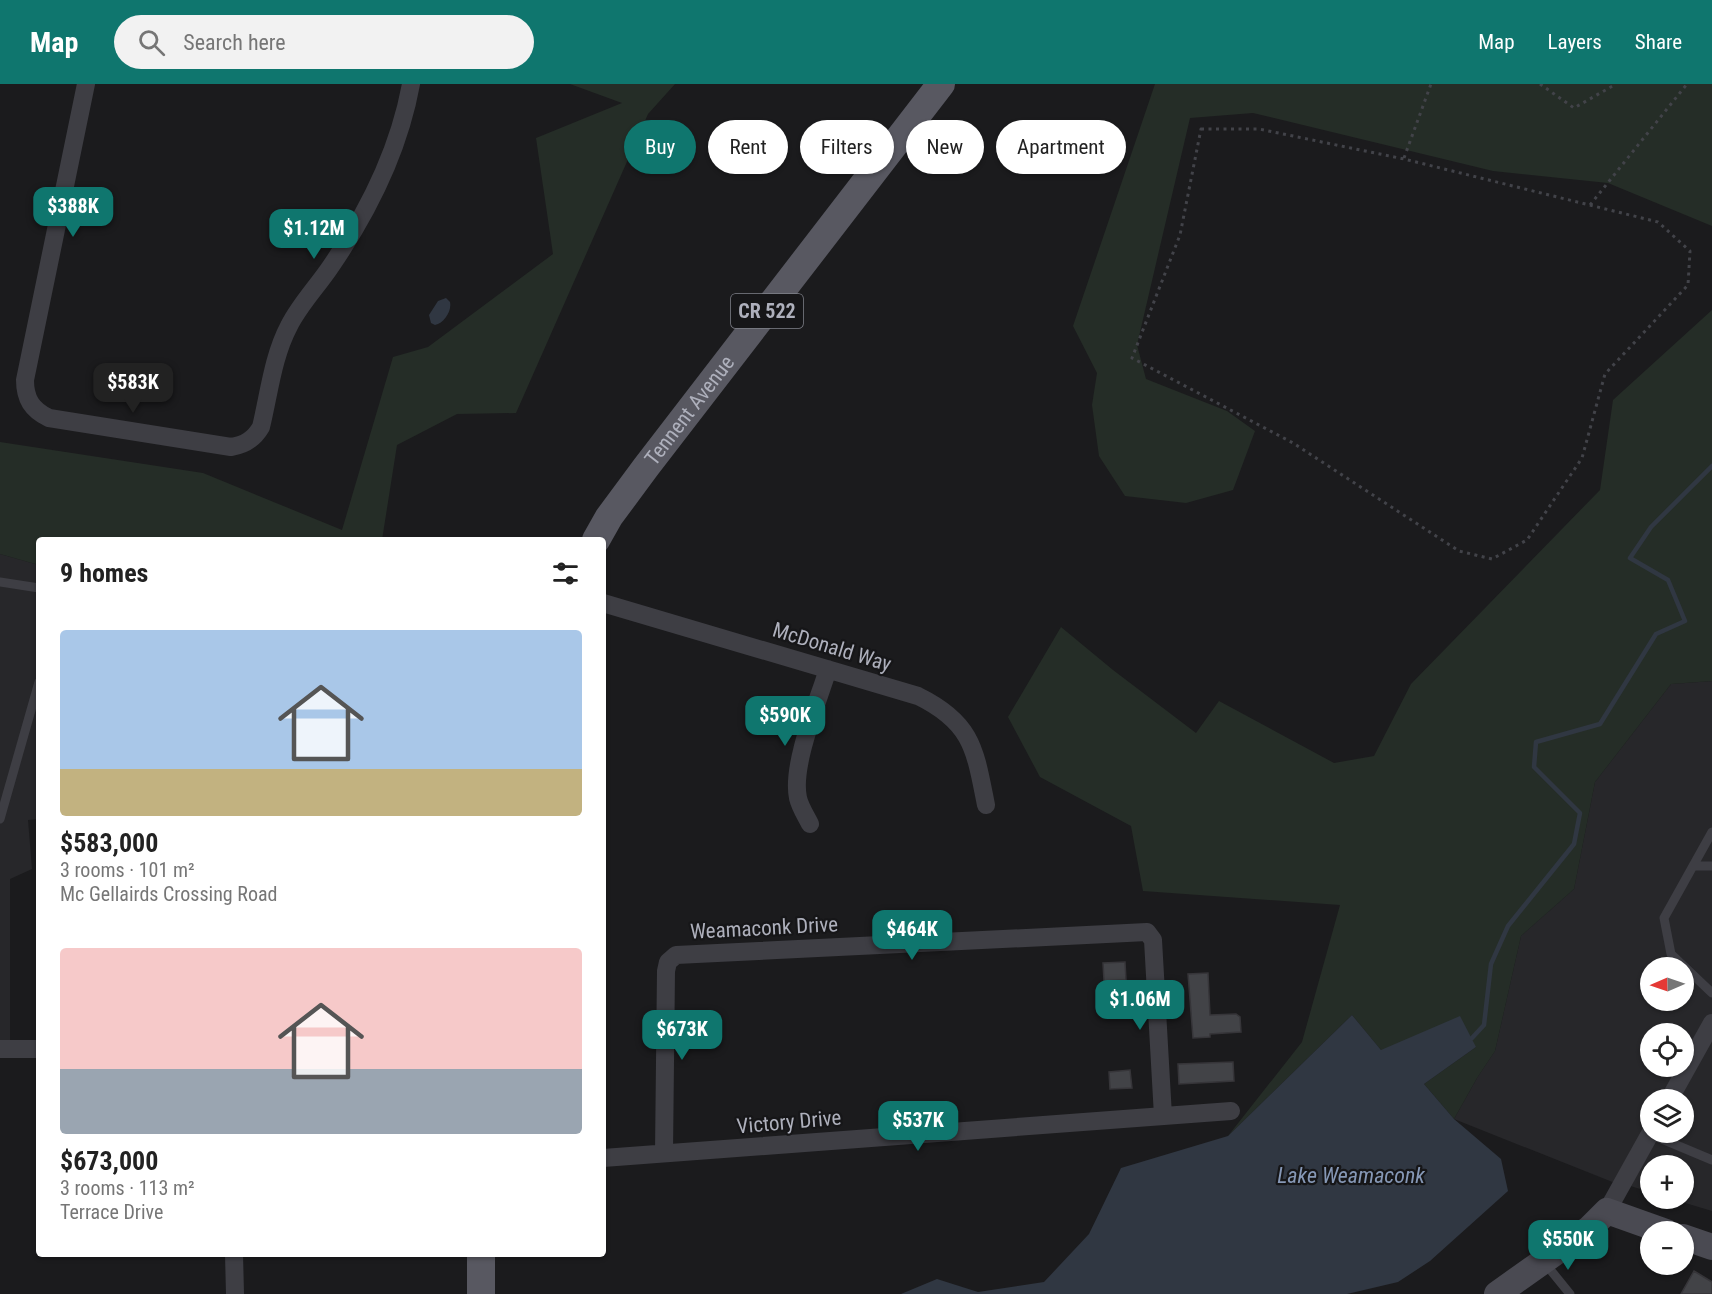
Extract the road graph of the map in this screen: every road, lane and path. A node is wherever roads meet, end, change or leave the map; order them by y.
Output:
1 (86, 84) edge
2 (411, 84) edge
3 (1431, 84) edge
4 (1540, 84) edge
5 (1616, 84) edge
6 (1688, 84) edge
7 (939, 85) edge
8 (1404, 159) junction
9 (1590, 205) junction
10 (598, 537) edge
11 (0, 582) edge
12 (36, 588) edge
13 (606, 604) edge
14 (828, 669) junction
15 (36, 693) edge
16 (986, 805) dead end
17 (0, 819) edge
18 (810, 824) dead end
19 (1712, 831) edge
20 (1693, 866) junction
21 (1712, 866) edge
22 (1712, 993) edge
23 (1712, 1023) edge
24 (0, 1049) edge
25 (36, 1050) edge
26 (1675, 1089) edge
27 (1231, 1111) dead end
28 (1163, 1116) junction
29 (1644, 1143) edge
30 (1673, 1143) edge
31 (664, 1153) junction
32 (606, 1158) edge
33 (1712, 1160) edge
34 (1607, 1211) junction
35 (1640, 1223) edge
36 (1694, 1241) edge
37 (1712, 1247) edge
38 (234, 1257) edge
39 (481, 1257) edge
40 (1544, 1262) junction
41 (235, 1294) edge
42 (481, 1294) edge
43 (1497, 1294) edge
44 (1570, 1294) edge

1 - 2 street
3 - 8 path
4 - 5 path
6 - 9 path
7 - 10 main road, Tennent Avenue / CR 522
8 - 9 path
8 - 9 path
11 - 12 lane
13 - 14 street, McDonald Way
14 - 16 street, McDonald Way
14 - 18 street
15 - 17 lane
19 - 20 lane
20 - 21 lane
20 - 22 lane
23 - 26 street
24 - 25 street
27 - 28 street, Victory Drive
28 - 31 street, Victory Drive
28 - 31 street, Weamaconk Drive
29 - 34 street
30 - 33 lane
31 - 32 street, Victory Drive
34 - 35 street
34 - 40 street
36 - 37 street
38 - 41 street
39 - 42 main road
40 - 43 street
40 - 44 lane

